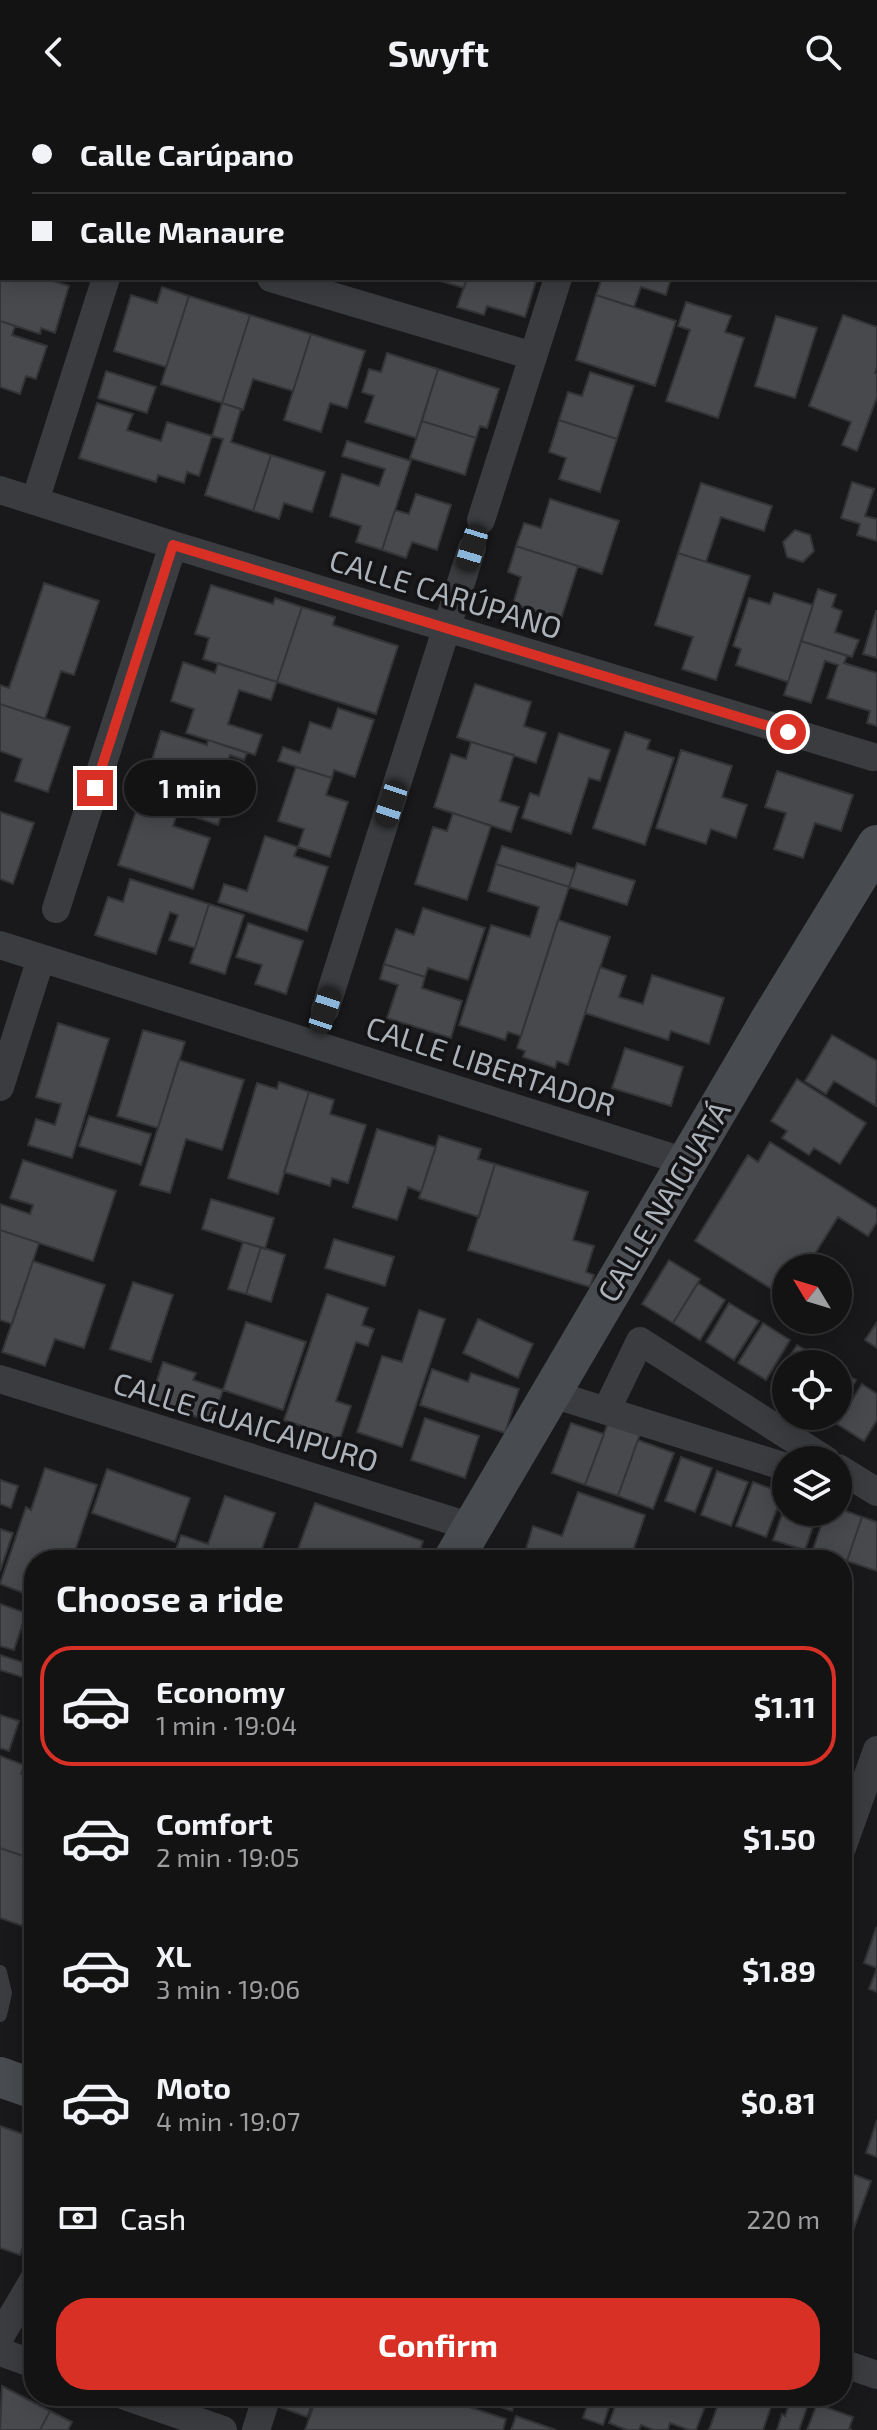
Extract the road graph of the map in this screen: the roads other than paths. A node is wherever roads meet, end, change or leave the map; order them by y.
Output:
1 (105, 280) edge
2 (278, 280) edge
3 (557, 280) edge
4 (533, 356) junction
5 (0, 490) edge
6 (35, 501) junction
7 (481, 520) dead end
8 (173, 545) junction
9 (472, 548) dead end
10 (447, 628) junction
11 (873, 757) dead end
12 (877, 845) edge
13 (56, 909) dead end
14 (0, 945) edge
15 (41, 958) junction
16 (325, 1010) dead end
17 (0, 1087) edge
18 (686, 1162) junction
19 (0, 1379) edge
20 (549, 1393) junction
21 (606, 1411) junction
22 (804, 1446) edge
23 (772, 1463) edge
24 (852, 1477) edge
25 (852, 1488) edge
26 (877, 1494) edge
27 (462, 1543) edge
28 (877, 1750) edge
29 (852, 1820) edge
30 (0, 1972) edge
31 (0, 2015) edge
32 (0, 2077) edge
33 (24, 2085) edge
34 (24, 2296) edge
35 (0, 2337) edge
36 (0, 2352) edge
37 (24, 2360) edge
38 (852, 2366) edge
39 (877, 2375) edge
40 (154, 2406) edge
41 (264, 2406) edge
42 (223, 2430) edge
43 (256, 2430) edge

1 - 6 street
2 - 4 street
3 - 4 street
4 - 7 street
5 - 6 street, CALLE CARÚPANO
6 - 8 street, CALLE CARÚPANO
8 - 10 street, CALLE CARÚPANO
8 - 13 street
9 - 10 street
10 - 11 street, CALLE CARÚPANO
10 - 16 street
12 - 18 street, CALLE NAIGUATÁ
14 - 15 street, CALLE LIBERTADOR
15 - 17 street
15 - 18 street, CALLE LIBERTADOR
18 - 20 street, CALLE NAIGUATÁ
19 - 27 street, CALLE GUAICAIPURO
20 - 21 street
20 - 27 street, CALLE NAIGUATÁ
21 - 22 street
21 - 23 street
24 - 26 street
25 - 26 street
28 - 29 street
30 - 31 lane
32 - 33 street
34 - 35 street
36 - 37 street
38 - 39 street
40 - 42 street
41 - 43 street

